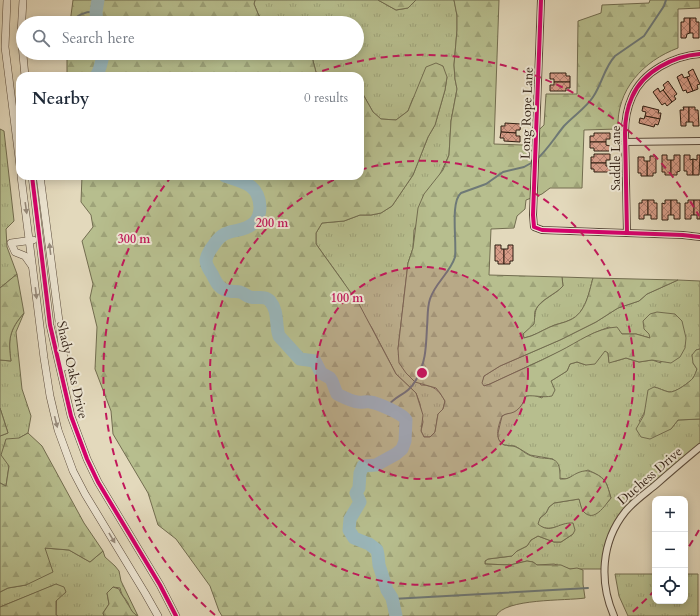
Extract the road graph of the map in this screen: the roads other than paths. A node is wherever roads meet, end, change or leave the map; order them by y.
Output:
1 (7, 0) edge
2 (23, 0) edge
3 (541, 0) edge
4 (22, 16) edge
5 (700, 54) edge
6 (23, 60) edge
7 (25, 72) edge
8 (16, 134) edge
9 (700, 141) edge
10 (625, 142) junction
11 (22, 180) edge
12 (32, 180) edge
13 (41, 180) edge
14 (627, 233) junction
15 (700, 237) edge
16 (30, 240) junction
17 (39, 240) junction
18 (33, 268) junction
19 (75, 426) junction
20 (700, 447) edge
21 (158, 616) edge
22 (176, 616) edge
23 (614, 616) edge

1 - 8 street
2 - 4 street
3 - 14 street, Long Rope Lane
5 - 10 street, Saddle Lane
6 - 7 street
9 - 10 street
10 - 14 street, Saddle Lane
11 -> 16 street, Shady Oaks Drive
12 - 17 street, Shady Oaks Drive
19 -> 13 street, Shady Oaks Drive
14 - 15 street
16 - 17 street
16 - 18 street, Shady Oaks Drive
16 - 18 street
17 - 19 street, Shady Oaks Drive
18 -> 21 street, Shady Oaks Drive
19 - 22 street, Shady Oaks Drive
20 - 23 street, Duchess Drive

